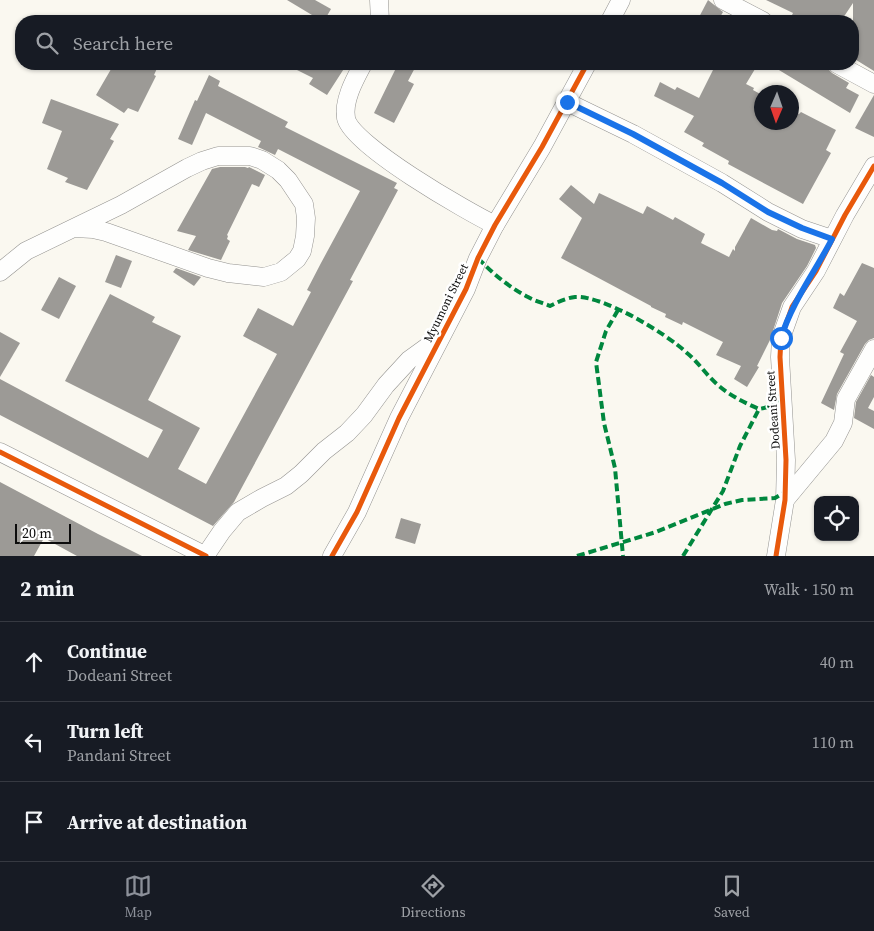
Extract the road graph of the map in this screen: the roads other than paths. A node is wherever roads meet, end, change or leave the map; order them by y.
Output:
1 (379, 0) edge
2 (621, 0) edge
3 (722, 0) edge
4 (380, 15) edge
5 (613, 15) edge
6 (751, 15) edge
7 (360, 70) edge
8 (584, 70) edge
9 (848, 70) edge
10 (874, 84) edge
11 (567, 102) junction
12 (874, 166) edge
13 (495, 225) junction
14 (74, 228) junction
15 (832, 239) junction
16 (0, 272) edge
17 (441, 337) junction
18 (874, 349) edge
19 (0, 452) edge
20 (785, 500) junction
21 (206, 556) edge
22 (332, 556) edge
23 (776, 556) edge

1 - 4 street
2 - 5 street
3 - 6 street
7 - 13 street
8 - 11 street, Myumoni Street
9 - 10 street
11 - 13 street, Myumoni Street
11 - 15 street
12 - 15 street, Dodeani Street
13 - 17 street, Myumoni Street
14 - 14 street
14 - 16 street
15 - 20 street, Dodeani Street
17 - 21 street
17 - 22 street, Myumoni Street
18 - 20 street
19 - 21 street
20 - 23 street, Dodeani Street

